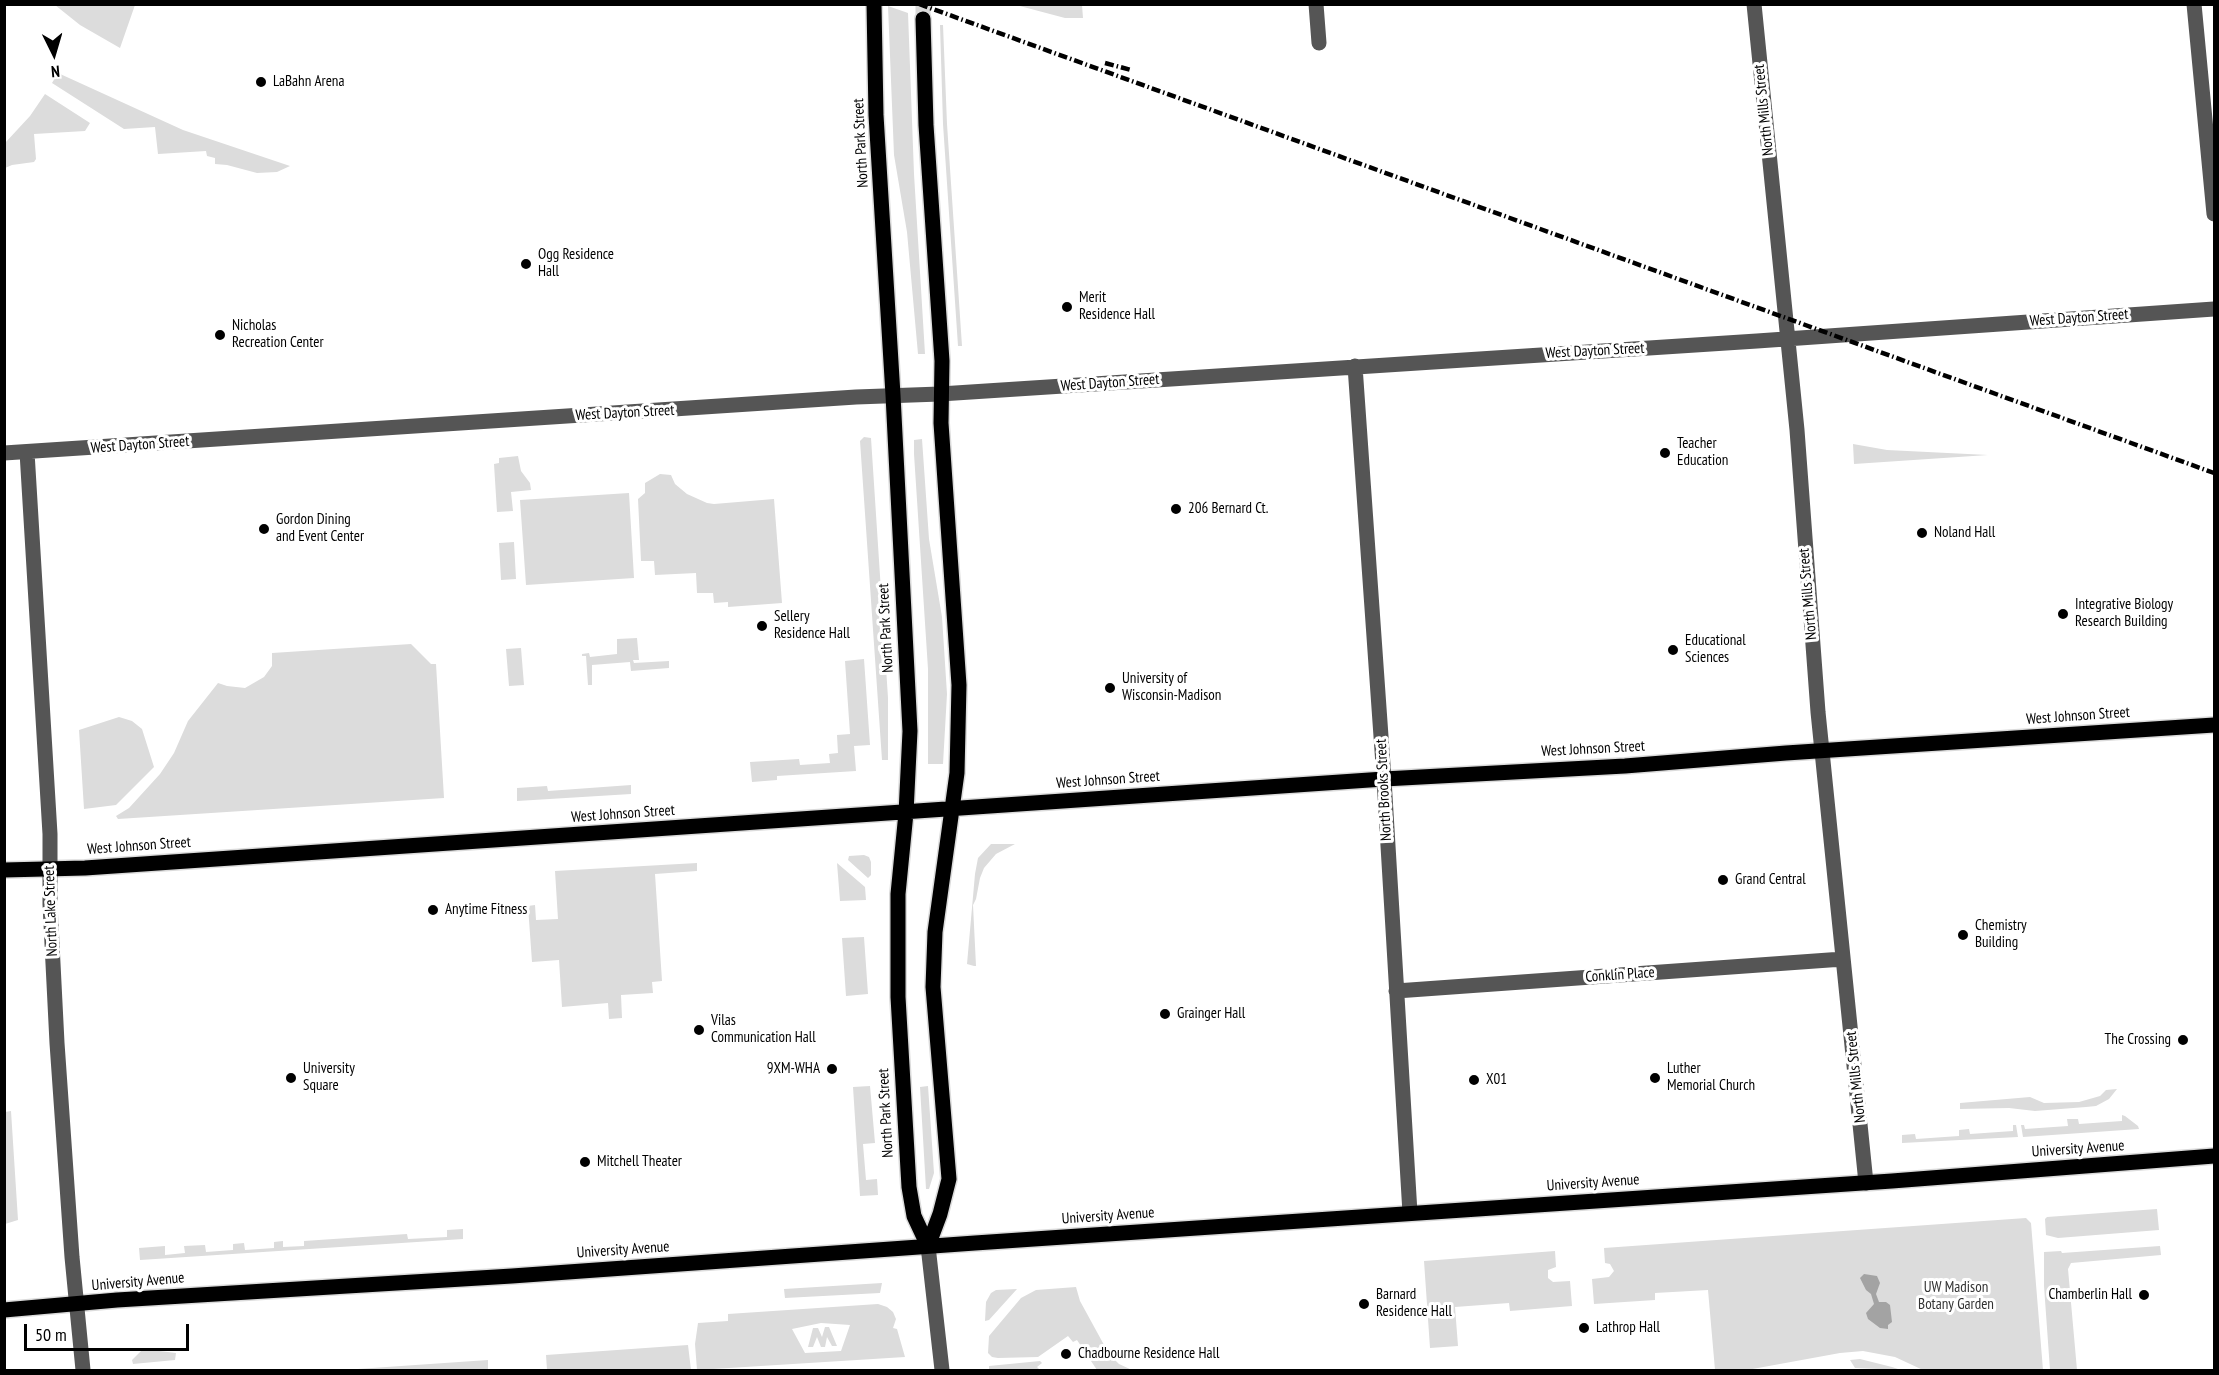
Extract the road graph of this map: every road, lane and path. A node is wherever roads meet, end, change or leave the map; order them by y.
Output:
1 (874, 4) edge
2 (1316, 4) edge
3 (1754, 4) edge
4 (2194, 4) edge
5 (923, 19) tunnel mouth
6 (1318, 43) dead end
7 (2214, 214) edge
8 (2214, 309) edge
9 (1788, 339) junction
10 (1356, 366) junction
11 (940, 394) junction
12 (893, 395) junction
13 (27, 452) junction
14 (4, 453) edge
15 (2214, 725) edge
16 (1822, 750) junction
17 (1384, 779) junction
18 (952, 809) junction
19 (906, 813) junction
20 (4, 870) edge
21 (49, 870) junction
22 (1843, 959) junction
23 (1396, 991) junction
24 (2214, 1156) edge
25 (1866, 1183) junction
26 (1410, 1213) junction
27 (928, 1246) junction
28 (77, 1305) junction
29 (4, 1310) edge
30 (83, 1371) edge
31 (942, 1371) edge

1 - 12 main road, North Park Street
2 - 6 street
3 - 9 street, North Mills Street
4 - 7 street
5 - 11 main road, North Park Street
8 - 9 street, West Dayton Street
9 - 10 street, West Dayton Street
9 - 16 street, North Mills Street
10 - 11 street, West Dayton Street
10 - 17 street, North Brooks Street
11 - 12 street, West Dayton Street
11 - 18 main road, North Park Street
12 - 13 street, West Dayton Street
12 - 19 main road, North Park Street
13 - 14 street, West Dayton Street
13 - 21 street, North Lake Street
15 - 16 main road, West Johnson Street
16 - 17 main road, West Johnson Street
16 - 22 street, North Mills Street
17 - 18 main road, West Johnson Street
17 - 23 street, North Brooks Street
18 - 19 main road, West Johnson Street
18 - 27 main road, North Park Street
19 - 21 main road, West Johnson Street
19 - 27 main road, North Park Street
20 - 21 main road, West Johnson Street
21 - 28 street, North Lake Street
22 - 23 street, Conklin Place
22 - 25 street, North Mills Street
23 - 26 street, North Brooks Street
24 - 25 main road, University Avenue
25 - 26 main road, University Avenue
26 - 27 main road, University Avenue
27 - 28 main road, University Avenue
27 - 31 street, North Park Street
28 - 29 main road, University Avenue
28 - 30 street, North Lake Street

